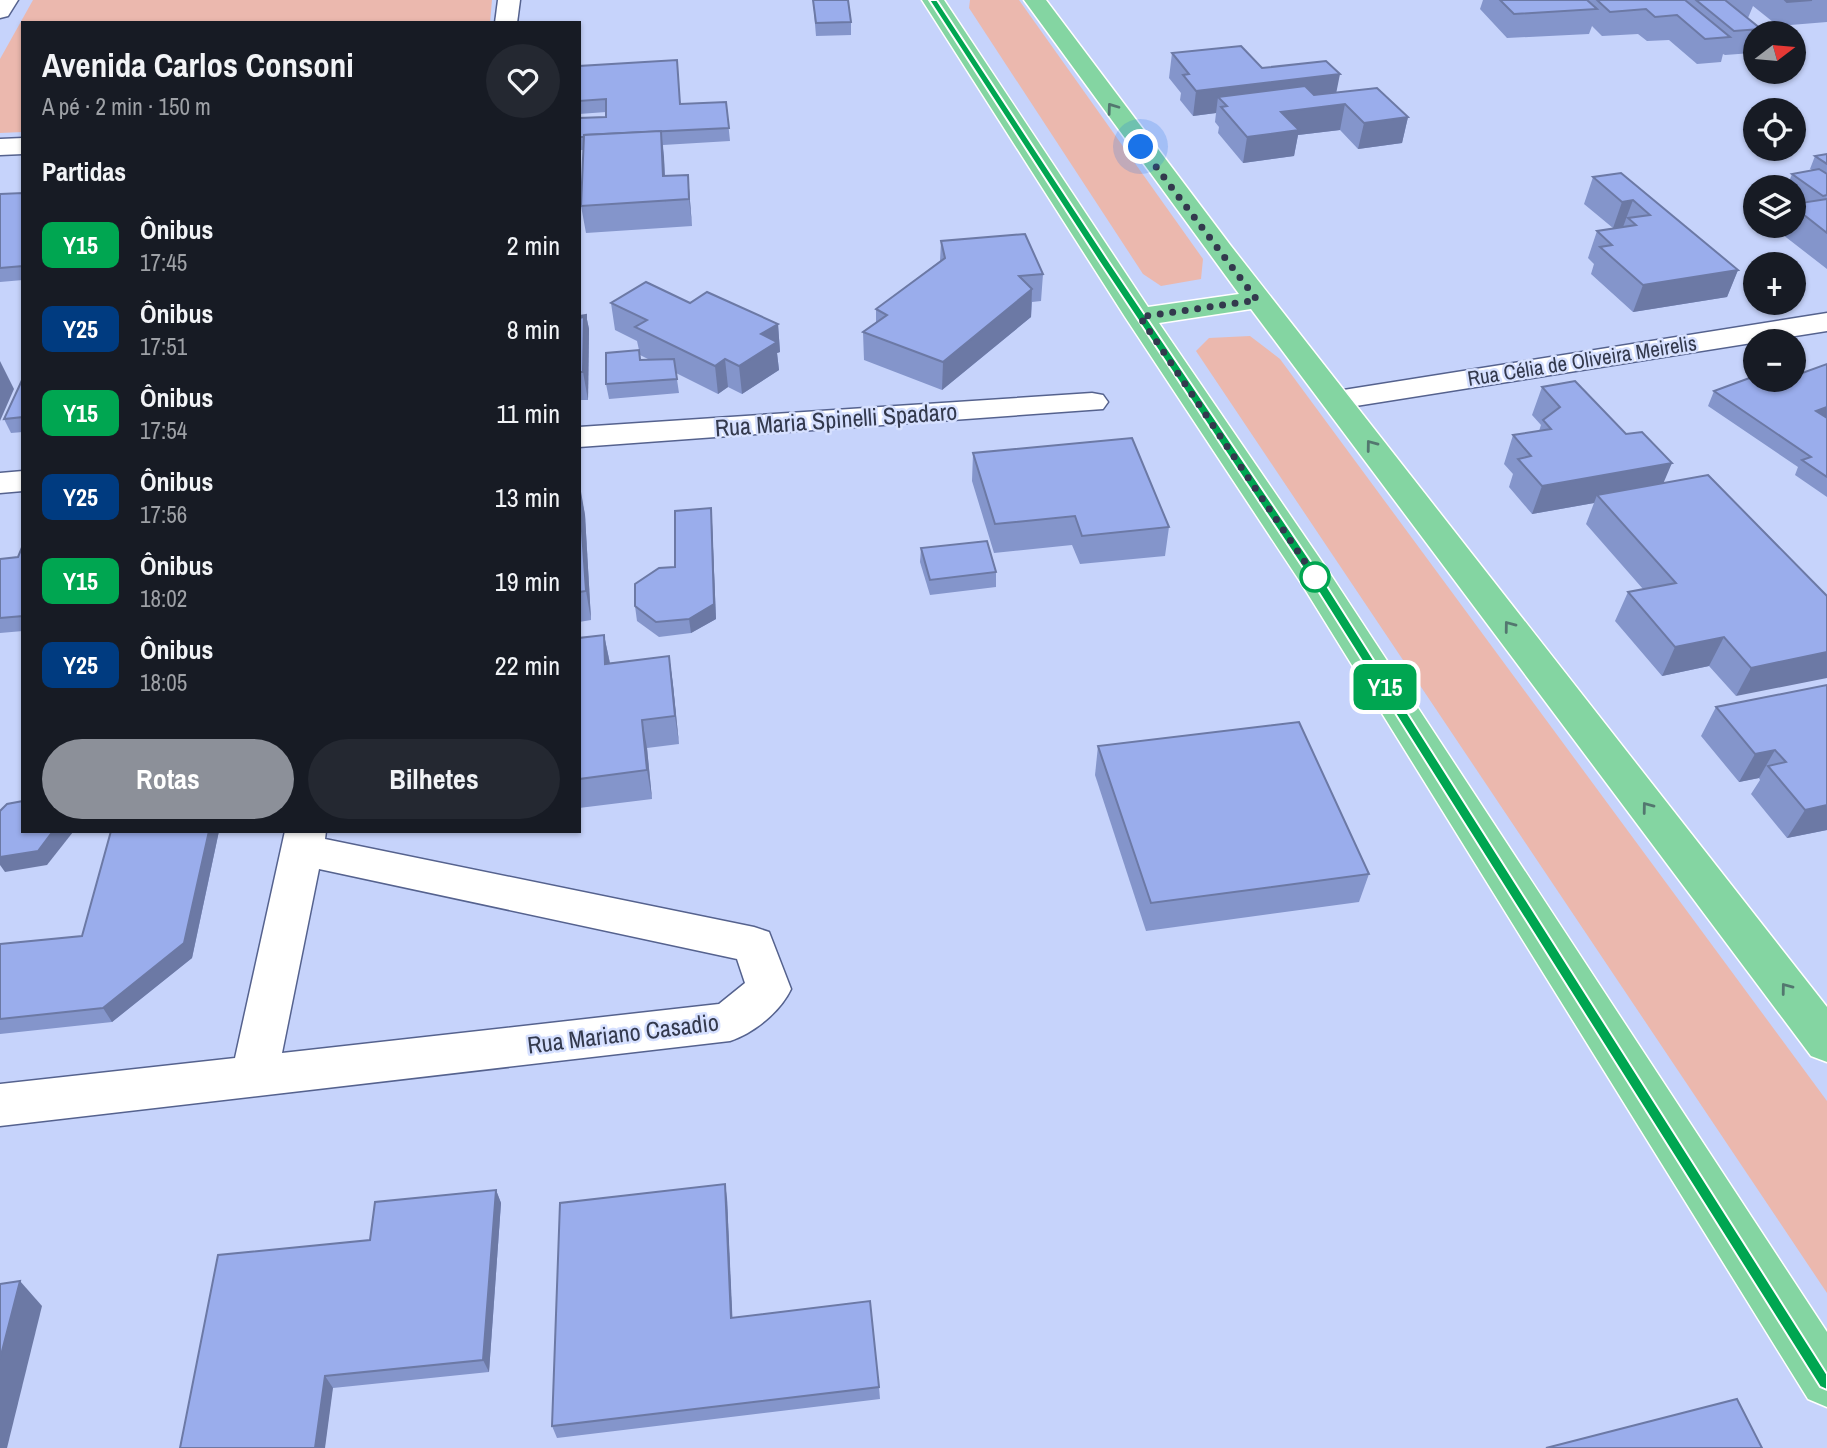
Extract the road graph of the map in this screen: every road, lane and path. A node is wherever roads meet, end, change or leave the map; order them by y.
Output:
1 (7, 0) edge
2 (509, 0) edge
3 (933, 0) edge
4 (1035, 0) edge
5 (0, 12) edge
6 (506, 21) edge
7 (21, 146) edge
8 (0, 147) edge
9 (1257, 300) junction
10 (1140, 317) junction
11 (1827, 322) edge
12 (1337, 400) junction
13 (1092, 402) dead end
14 (581, 438) edge
15 (21, 481) edge
16 (0, 483) edge
17 (305, 841) edge
18 (1827, 1042) edge
19 (254, 1077) junction
20 (0, 1105) edge
21 (1827, 1380) edge

1 - 5 street
2 - 6 street
3 - 10 main road
9 -> 4 main road
7 - 8 street
9 - 10 main road
9 - 12 main road
10 - 21 main road
11 - 12 street, Rua Célia de Oliveira Meirelis
18 -> 12 main road
13 - 14 street, Rua Maria Spinelli Spadaro
15 - 16 street
17 - 19 street, Rua Mariano Casadio
17 - 19 street, Rua Mariano Casadio
19 - 20 street, Rua Mariano Casadio

